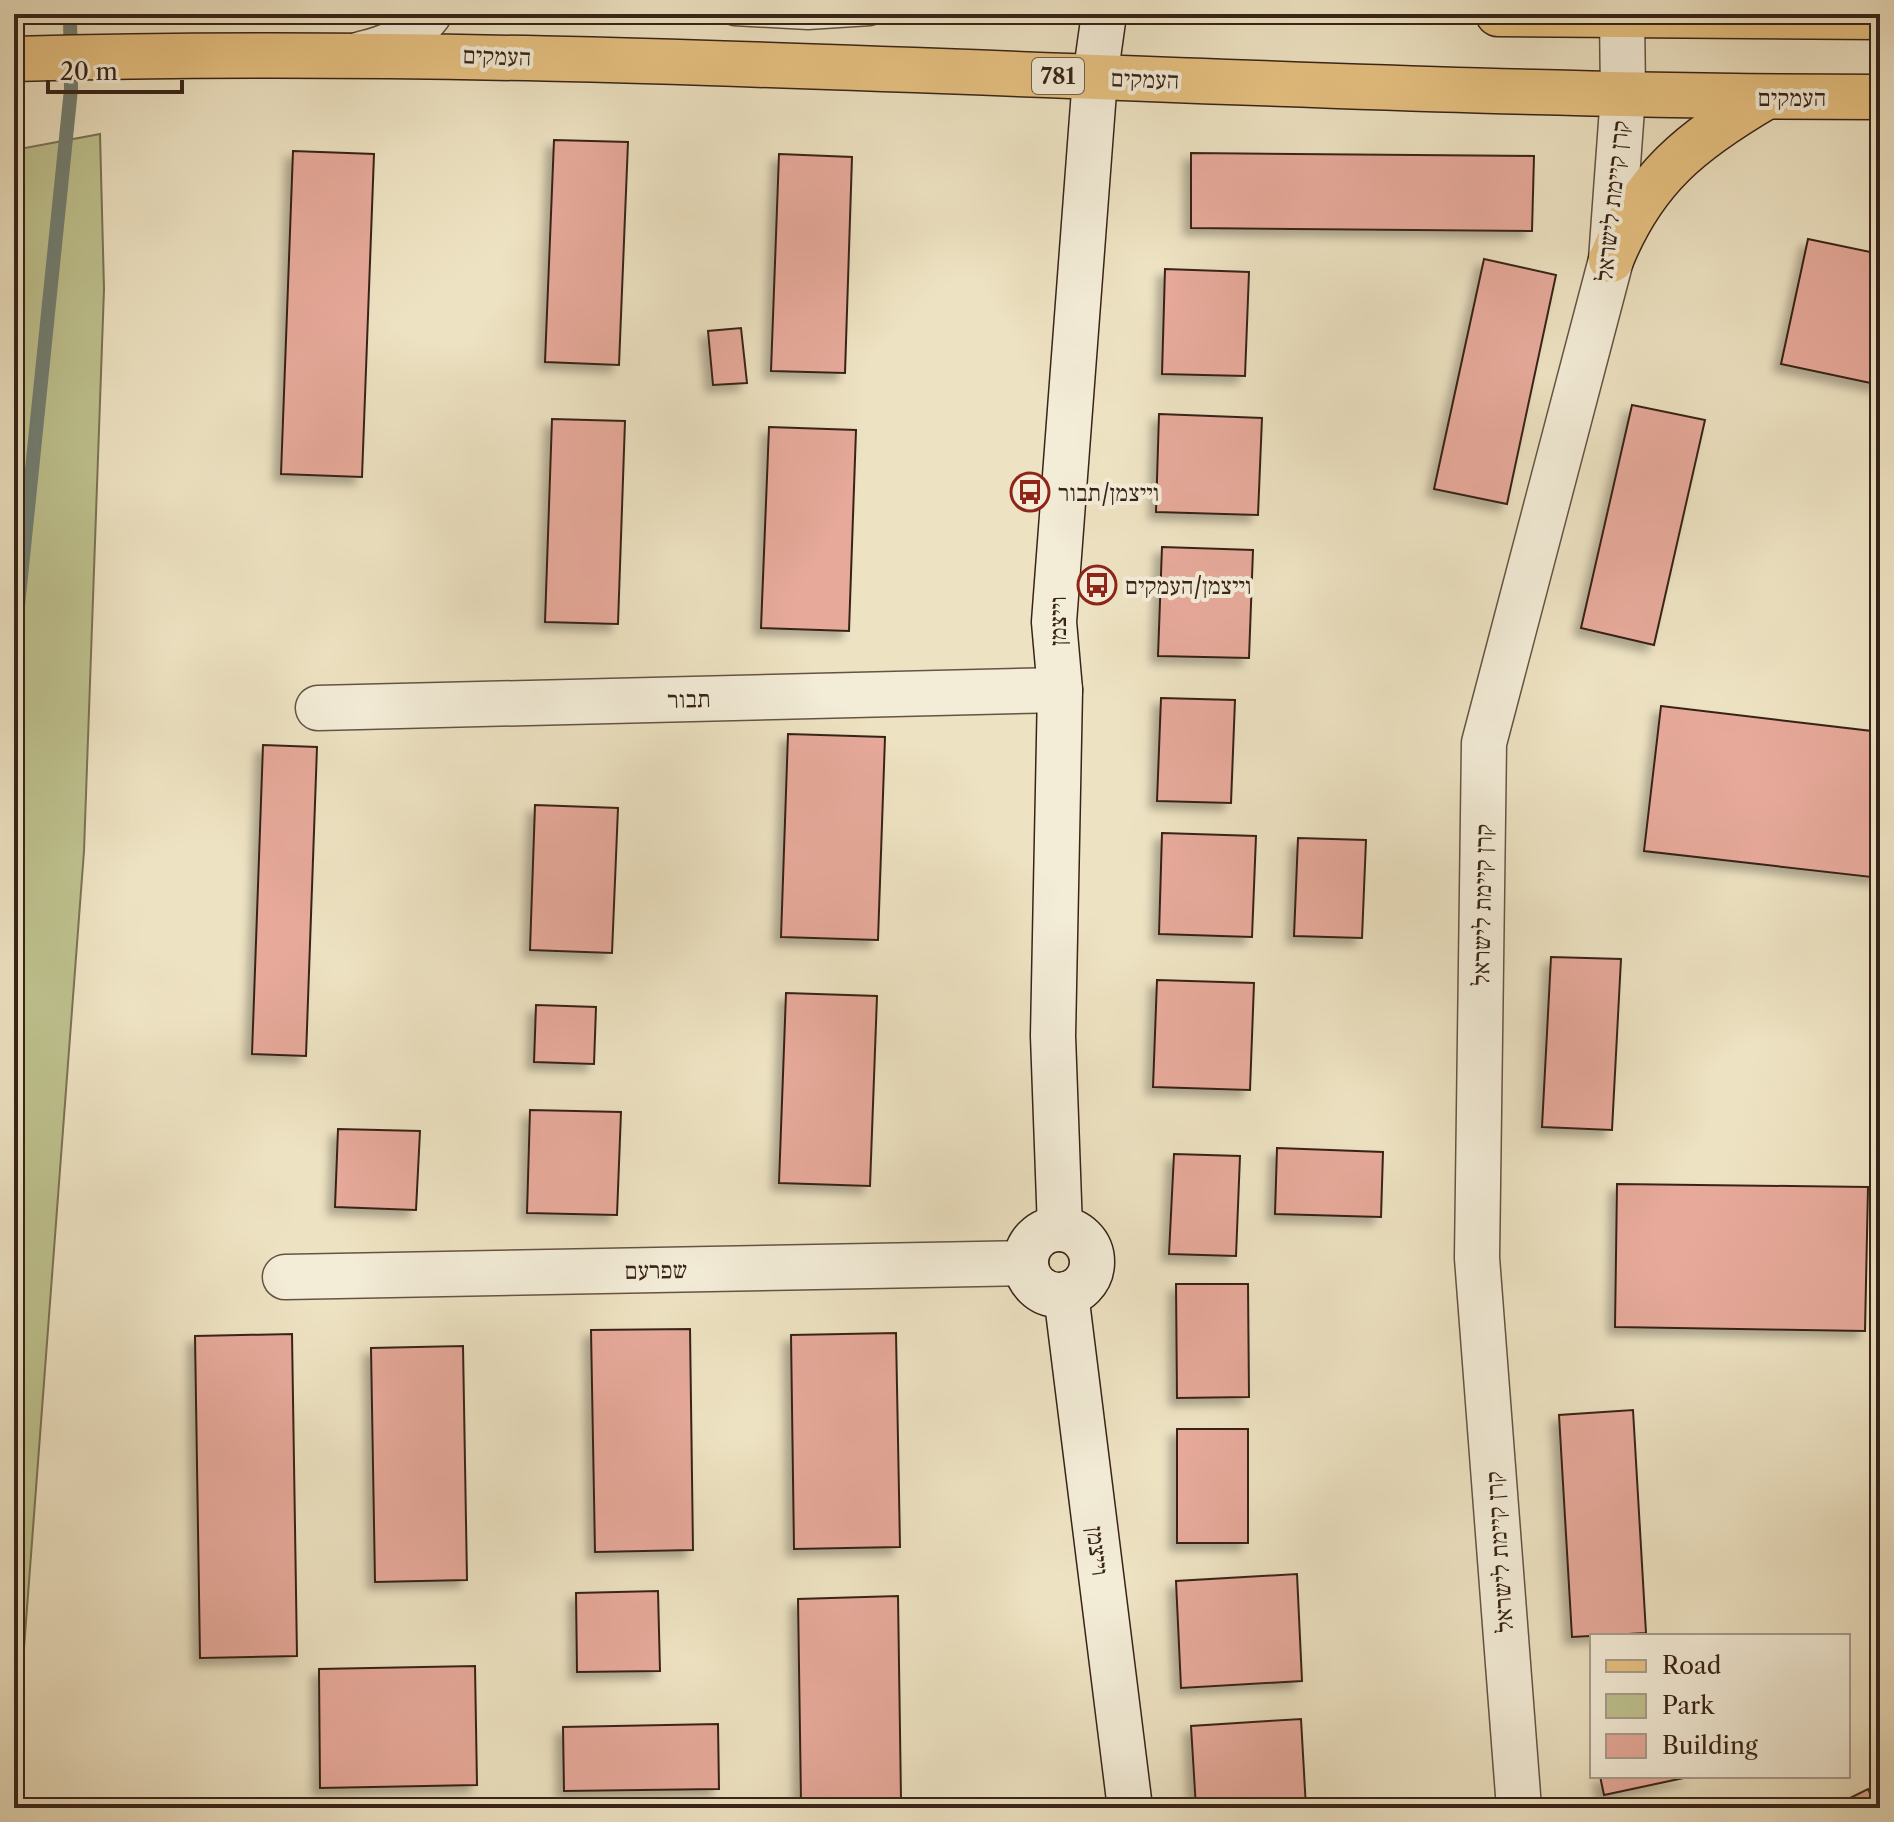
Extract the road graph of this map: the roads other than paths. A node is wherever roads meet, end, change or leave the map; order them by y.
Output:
1 (430, 14) edge
2 (734, 14) edge
3 (870, 14) edge
4 (1104, 14) edge
5 (1498, 14) edge
6 (1622, 16) edge
7 (1880, 17) edge
8 (361, 54) junction
9 (492, 56) junction
10 (14, 59) edge
11 (1095, 78) junction
12 (1623, 95) junction
13 (1766, 97) junction
14 (1880, 97) edge
15 (1611, 260) junction
16 (1060, 690) junction
17 (318, 708) dead end
18 (1060, 1229) junction
19 (1026, 1263) junction
20 (285, 1277) dead end
21 (1066, 1294) junction
22 (1130, 1808) edge
23 (1519, 1808) edge

1 - 8 street
1 - 9 street
2 - 3 lane
4 - 11 street, וייצמן
5 - 6 main road
6 - 7 main road
6 - 12 street, קרן קיימת לישראל
8 - 9 main road, העמקים / 781
8 - 10 main road, 781
9 - 11 main road, העמקים / 781
11 - 12 main road, העמקים / 781
11 - 16 street, וייצמן
12 - 13 main road, העמקים / 781
12 - 15 street, קרן קיימת לישראל
13 - 14 main road, העמקים / 781
13 - 15 main road
15 - 23 street, קרן קיימת לישראל
16 - 17 street, תבור
16 - 18 street, וייצמן
18 - 19 street
18 - 21 street
19 - 20 street, שפרעם
19 - 21 street
21 - 22 street, וייצמן

